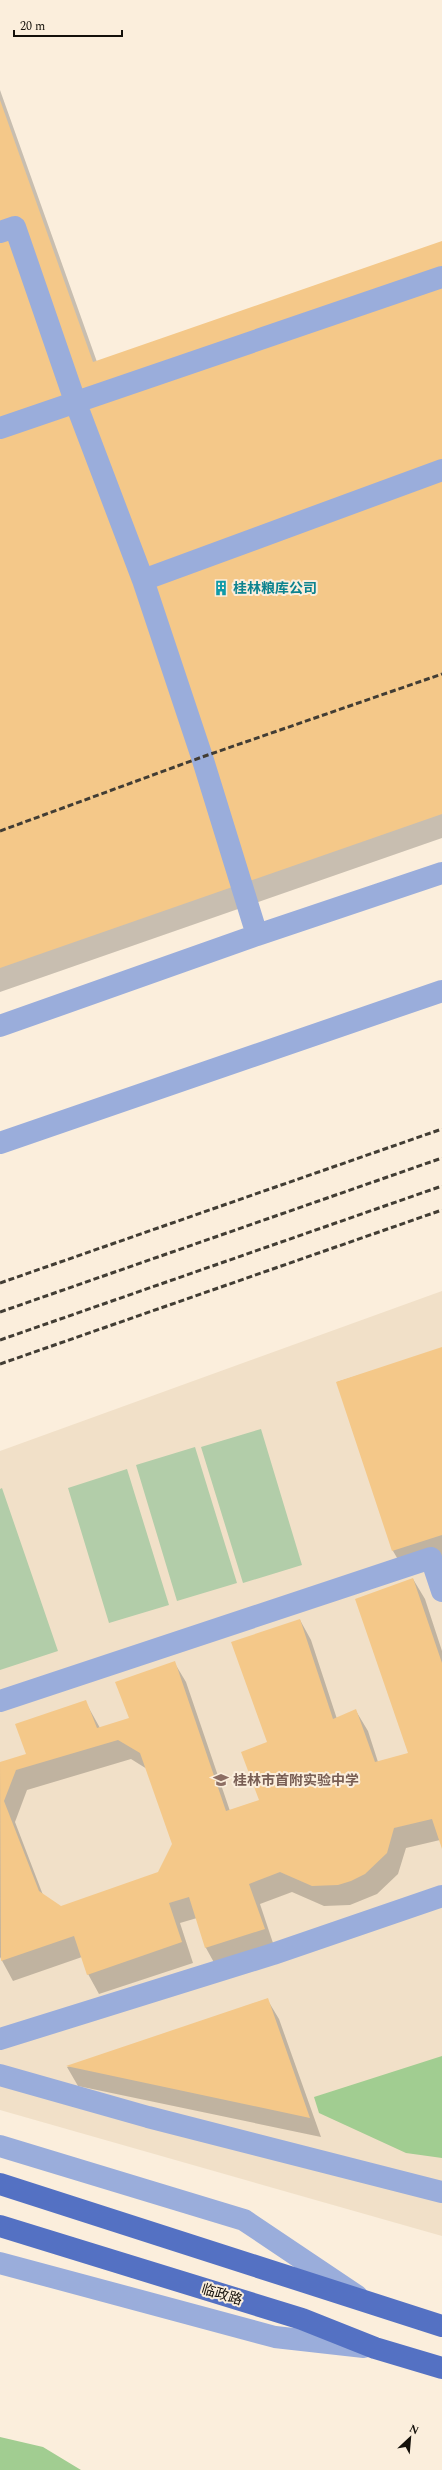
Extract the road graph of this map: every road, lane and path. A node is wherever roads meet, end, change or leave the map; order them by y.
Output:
1 (0, 232) edge
2 (442, 277) edge
3 (75, 401) junction
4 (0, 428) edge
5 (442, 470) edge
6 (143, 580) junction
7 (442, 873) edge
8 (258, 935) junction
9 (442, 991) edge
10 (0, 1026) edge
11 (0, 1143) edge
12 (442, 1592) edge
13 (0, 1701) edge
14 (442, 1896) edge
15 (0, 2039) edge
16 (0, 2075) edge
17 (0, 2146) edge
18 (0, 2184) edge
19 (442, 2192) edge
20 (0, 2226) edge
21 (0, 2263) edge
22 (366, 2302) junction
23 (442, 2326) edge
24 (375, 2348) junction
25 (442, 2368) edge

1 - 3 street
2 - 3 street
3 - 4 street
3 - 6 street
5 - 6 street
6 - 8 street
7 - 8 street
8 - 10 street
9 - 11 street
12 - 13 street
14 - 15 street
16 - 19 street
17 - 22 street
18 - 22 main road
20 - 24 main road, 临政路
21 - 24 street
22 - 23 main road
24 - 25 main road, 临政路

